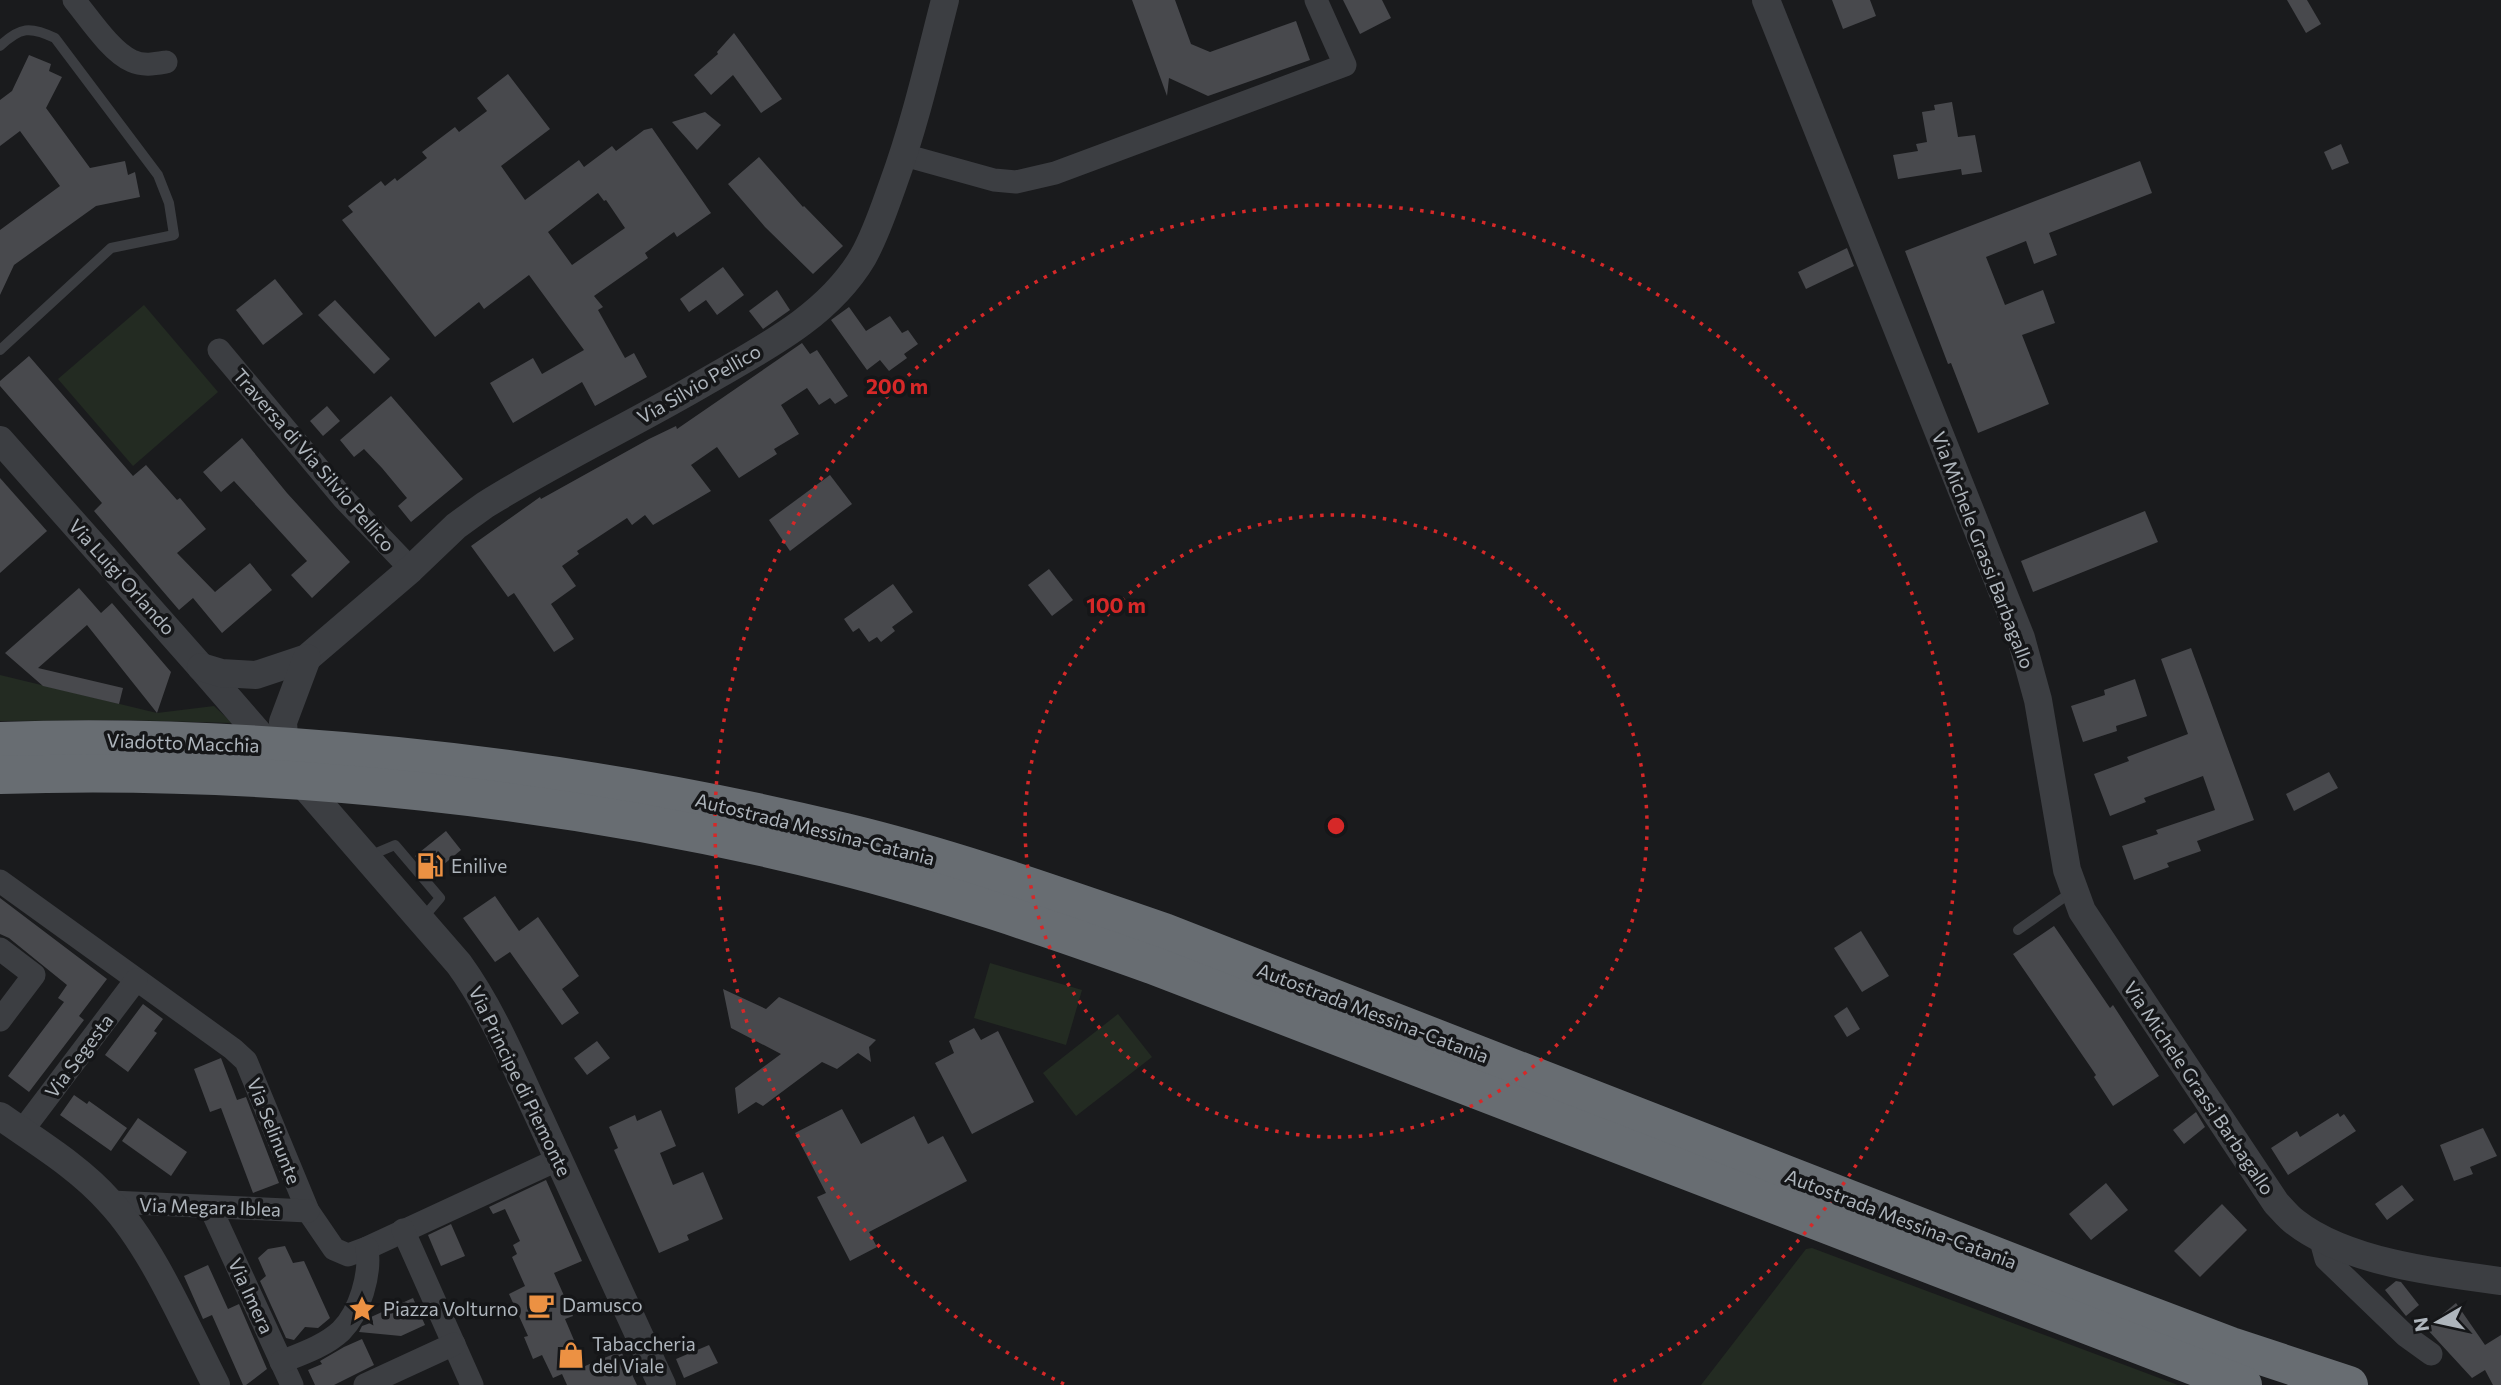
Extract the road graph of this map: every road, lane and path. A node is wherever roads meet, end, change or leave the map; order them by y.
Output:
1 (74, 0) edge
2 (945, 0) edge
3 (1316, 0) edge
4 (1766, 0) edge
5 (0, 46) edge
6 (166, 62) dead end
7 (904, 155) junction
8 (0, 350) edge
9 (219, 350) dead end
10 (0, 440) edge
11 (411, 569) junction
12 (298, 661) junction
13 (201, 667) junction
14 (292, 695) junction
15 (243, 715) junction
16 (0, 741) edge
17 (365, 769) junction
18 (291, 771) junction
19 (0, 775) edge
20 (0, 881) edge
21 (2073, 891) junction
22 (2018, 930) dead end
23 (0, 949) edge
24 (135, 980) junction
25 (0, 1020) edge
26 (11, 1124) edge
27 (559, 1159) junction
28 (111, 1202) junction
29 (210, 1206) junction
30 (308, 1211) junction
31 (403, 1230) junction
32 (2320, 1237) junction
33 (367, 1248) junction
34 (2501, 1281) edge
35 (454, 1344) junction
36 (2431, 1354) dead end
37 (281, 1362) junction
38 (216, 1385) edge
39 (292, 1385) edge
40 (365, 1385) edge
41 (472, 1385) edge
42 (662, 1385) edge
43 (2243, 1385) edge
44 (2349, 1385) edge

1 - 6 street
2 - 7 street, Via Silvio Pellico
3 - 7 street
4 - 21 street, Via Michele Grassi Barbagallo
5 - 8 lane
7 - 11 street, Via Silvio Pellico
9 - 11 street, Traversa di Via Silvio Pellico
10 - 13 street, Via Luigi Orlando
11 - 12 street, Via Silvio Pellico
12 - 13 street
12 - 14 street
12 - 15 street, Via Silvio Pellico
13 - 15 street, Via Luigi Orlando
14 - 15 street
14 - 18 street
15 - 18 street, Via Principe di Piemonte
16 - 17 highway, Viadotto Macchia
17 - 19 highway, Viadotto Macchia
17 - 43 highway, Autostrada Messina-Catania
17 - 44 highway, Autostrada Messina-Catania
18 - 27 street, Via Principe di Piemonte
20 - 24 street, Via Selinunte
21 - 22 lane
21 - 32 street, Via Michele Grassi Barbagallo
23 - 25 street
24 - 26 street, Via Segesta
24 - 30 street, Via Selinunte
26 - 28 street
27 - 31 street, Via Selinunte
27 - 42 street, Via Principe di Piemonte
28 - 29 street, Via Megara Iblea
28 - 38 street
29 - 30 street, Via Megara Iblea
29 - 37 street, Via Imera
30 - 33 street, Via Selinunte
31 - 33 street, Via Selinunte
31 - 35 street
32 - 34 street, Via Michele Grassi Barbagallo
32 - 36 street
33 - 37 street
35 - 40 street
35 - 41 street
37 - 39 street, Via Imera

